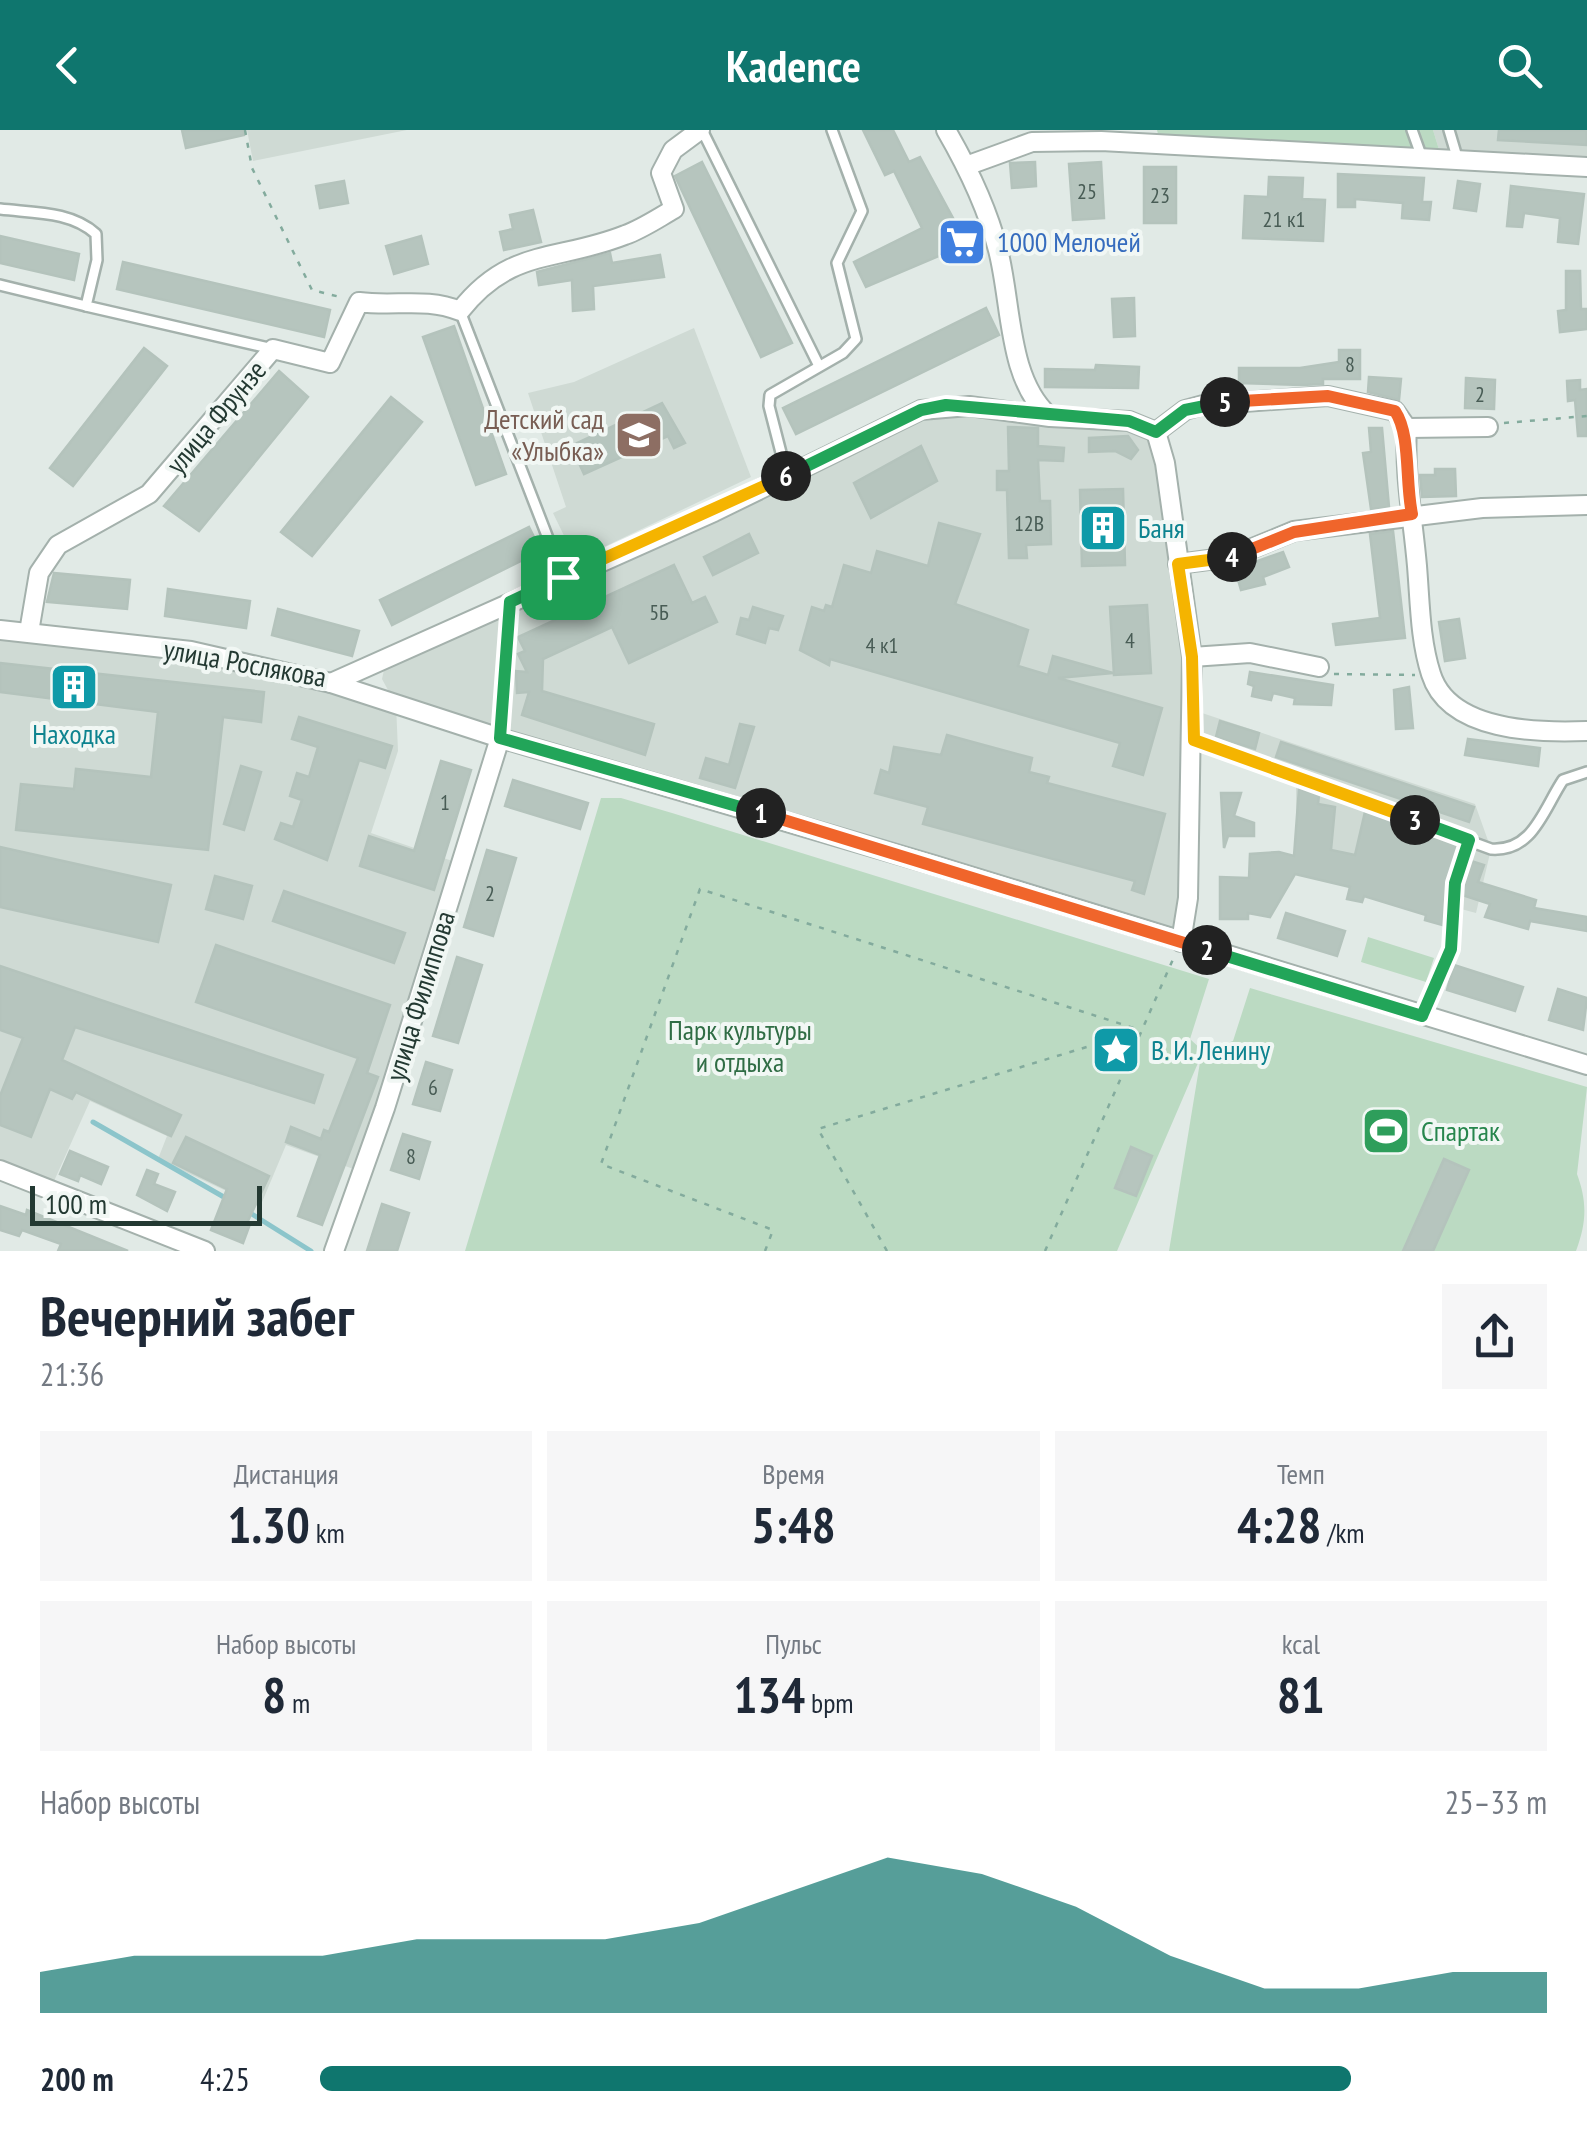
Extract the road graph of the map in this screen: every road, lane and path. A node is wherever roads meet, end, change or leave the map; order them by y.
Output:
1 (244, 130) edge
2 (701, 130) edge
3 (832, 130) edge
4 (946, 130) edge
5 (1412, 130) edge
6 (1449, 130) edge
7 (1030, 136) edge
8 (1158, 137) edge
9 (1422, 156) junction
10 (1457, 158) junction
11 (966, 166) junction
12 (1587, 167) edge
13 (0, 209) edge
14 (0, 285) edge
15 (359, 302) junction
16 (86, 306) junction
17 (460, 311) junction
18 (273, 349) junction
19 (818, 366) junction
20 (1024, 384) junction
21 (1008, 410) junction
22 (1587, 416) edge
23 (1050, 417) junction
24 (1488, 426) joint
25 (1407, 428) junction
26 (1156, 432) junction
27 (787, 476) junction
28 (1587, 505) edge
29 (1412, 514) junction
30 (1178, 564) junction
31 (563, 577) junction
32 (510, 602) junction
33 (0, 630) edge
34 (28, 632) junction
35 (1192, 657) junction
36 (386, 661) junction
37 (1319, 667) joint
38 (1432, 678) junction
39 (331, 682) junction
40 (396, 702) junction
41 (1587, 731) edge
42 (500, 738) junction
43 (1194, 740) junction
44 (1587, 772) edge
45 (1469, 840) junction
46 (1181, 942) junction
47 (1422, 1016) junction
48 (1140, 1030) junction
49 (1587, 1066) edge
50 (0, 1170) edge
51 (205, 1251) edge
52 (334, 1251) edge
53 (765, 1251) edge
54 (886, 1251) edge
55 (1045, 1251) edge

1 - 15 path
2 - 17 street
2 - 19 lane
3 - 19 lane
4 - 11 street
5 - 9 lane
6 - 10 lane
7 - 8 street
7 - 11 street
8 - 9 street
9 - 10 street
10 - 12 street
11 - 20 street
13 - 16 lane
14 - 16 lane
15 - 17 street
15 - 18 street, улица Фрунзе
16 - 18 lane
17 - 31 lane
18 - 34 street, улица Фрунзе
19 - 27 lane
20 - 21 street
20 - 23 street
21 - 23 street, улица Рослякова
21 - 27 street, улица Рослякова
22 - 24 path
23 - 26 street, улица Рослякова
24 - 25 street
25 - 26 street
25 - 29 street
26 - 30 street
27 - 31 street, улица Рослякова
28 - 29 street
29 - 30 street
29 - 38 street
30 - 35 street
31 - 32 street, улица Рослякова
32 - 36 street, улица Рослякова
32 - 42 path
33 - 34 street, улица Рослякова
34 - 39 street, улица Рослякова
35 - 37 street
35 - 43 street
36 - 39 street, улица Рослякова
36 - 40 street
37 - 38 path
38 - 41 street
39 - 40 street
40 - 42 street
42 - 46 street
42 - 52 street, улица Филиппова
43 - 45 lane
43 - 46 street
44 - 45 lane
45 - 47 lane
46 - 47 street
46 - 48 path
47 - 49 street
48 - 53 path
48 - 54 path
48 - 55 path
50 - 51 street

